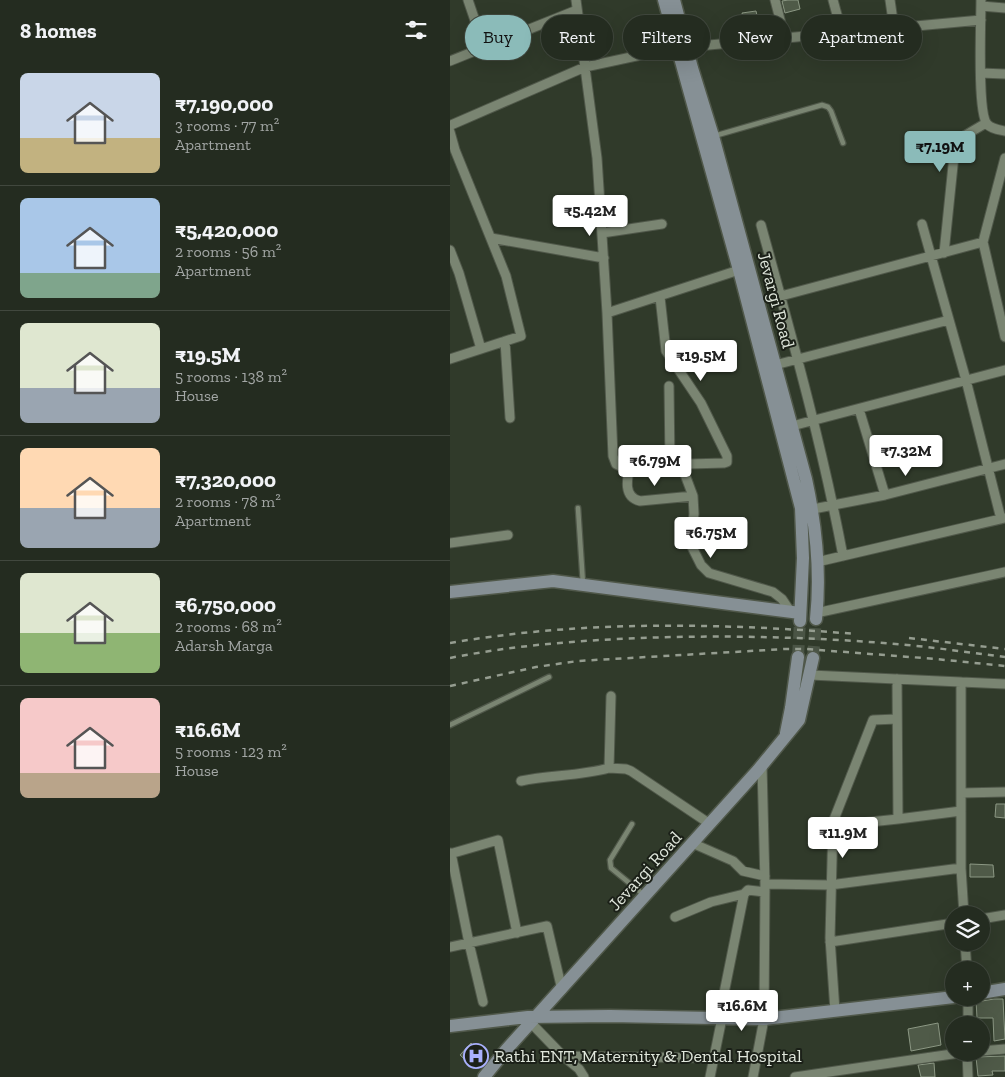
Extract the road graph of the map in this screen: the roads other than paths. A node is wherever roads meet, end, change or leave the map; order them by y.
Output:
1 (468, 0) edge
2 (576, 0) edge
3 (664, 0) edge
4 (674, 0) edge
5 (774, 0) edge
6 (833, 0) edge
7 (890, 0) edge
8 (981, 3) edge
9 (1005, 8) edge
10 (577, 10) junction
11 (473, 15) edge
12 (670, 15) edge
13 (677, 15) edge
14 (778, 15) edge
15 (837, 15) edge
16 (892, 15) edge
17 (981, 20) junction
18 (922, 25) edge
19 (531, 28) edge
20 (465, 55) edge
21 (623, 59) edge
22 (685, 60) edge
23 (687, 60) edge
24 (450, 61) edge
25 (585, 67) junction
26 (982, 73) junction
27 (1005, 74) edge
28 (986, 123) junction
29 (450, 125) edge
30 (1005, 131) edge
31 (451, 136) edge
32 (713, 136) junction
33 (843, 143) dead end
34 (1005, 158) edge
35 (1000, 190) edge
36 (662, 224) dead end
37 (761, 224) dead end
38 (922, 224) dead end
39 (602, 233) junction
40 (491, 238) junction
41 (983, 242) junction
42 (450, 250) edge
43 (944, 253) junction
44 (931, 257) junction
45 (604, 258) junction
46 (452, 260) edge
47 (739, 270) junction
48 (660, 296) junction
49 (781, 296) junction
50 (607, 313) junction
51 (949, 320) junction
52 (1005, 337) edge
53 (505, 341) junction
54 (481, 349) junction
55 (450, 359) edge
56 (798, 360) junction
57 (775, 365) junction
58 (1005, 370) edge
59 (966, 380) junction
60 (670, 386) dead end
61 (860, 409) junction
62 (510, 418) dead end
63 (814, 421) junction
64 (792, 426) junction
65 (681, 464) junction
66 (1005, 464) edge
67 (630, 465) junction
68 (670, 465) junction
69 (988, 468) junction
70 (885, 494) junction
71 (693, 496) junction
72 (834, 505) junction
73 (578, 508) dead end
74 (807, 511) junction
75 (1003, 518) edge
76 (508, 535) dead end
77 (450, 544) edge
78 (843, 556) junction
79 (817, 562) junction
80 (1005, 572) edge
81 (583, 585) junction
82 (450, 592) edge
83 (797, 615) junction
84 (816, 616) joint
85 (798, 657) tunnel mouth
86 (813, 658) tunnel mouth
87 (810, 675) junction
88 (549, 678) dead end
89 (897, 679) junction
90 (960, 682) junction
91 (1005, 684) edge
92 (611, 696) dead end
93 (897, 719) junction
94 (450, 725) edge
95 (785, 736) junction
96 (762, 765) junction
97 (609, 768) junction
98 (521, 781) dead end
99 (1005, 792) edge
100 (961, 793) junction
101 (961, 812) junction
102 (898, 819) junction
103 (632, 824) dead end
104 (710, 824) junction
105 (833, 826) junction
106 (692, 844) junction
107 (451, 854) edge
108 (961, 868) junction
109 (765, 884) junction
110 (830, 886) junction
111 (744, 894) junction
112 (645, 896) junction
113 (963, 906) edge
114 (1005, 915) edge
115 (675, 917) dead end
116 (990, 918) edge
117 (945, 925) edge
118 (517, 933) junction
119 (830, 942) junction
120 (469, 943) junction
121 (450, 947) edge
122 (1005, 989) edge
123 (562, 990) junction
124 (990, 992) edge
125 (945, 997) edge
126 (483, 1002) dead end
127 (835, 1011) junction
128 (720, 1018) junction
129 (764, 1019) junction
130 (534, 1020) junction
131 (453, 1028) edge
132 (1005, 1049) edge
133 (990, 1050) edge
134 (945, 1055) edge
135 (563, 1056) junction
136 (714, 1058) junction
137 (967, 1061) edge
138 (484, 1077) edge
139 (584, 1077) edge
140 (710, 1077) edge
141 (753, 1077) edge
142 (795, 1077) edge
143 (968, 1077) edge

1 - 11 street
2 - 10 street
3 - 12 main road
4 - 13 main road, Jevargi Road
5 - 14 street
6 - 15 street
7 - 16 street
8 - 9 street
8 - 17 street
10 - 19 street
10 - 25 street
17 - 18 street
17 - 26 street
20 - 24 street
21 - 25 street
22 - 47 main road
23 - 32 main road, Jevargi Road
25 - 29 street
25 - 39 street
26 - 27 street
26 - 28 street
28 - 30 street
28 - 43 street
31 - 40 street
32 - 33 lane
32 - 57 main road, Jevargi Road
34 - 35 street
35 - 41 street
36 - 39 street
37 - 49 street
38 - 44 street
39 - 45 street
40 - 45 street
40 - 53 street
41 - 43 street
41 - 52 street
42 - 46 street
43 - 44 street
44 - 49 street
44 - 51 street
45 - 50 street
46 - 54 street
47 - 48 street
47 - 74 main road
48 - 50 street
48 - 65 street
49 - 56 street
50 - 67 street
51 - 56 street
51 - 59 street
53 - 54 street
53 - 62 street
54 - 55 street
56 - 57 street
56 - 63 street
57 - 64 main road, Jevargi Road
58 - 59 street
59 - 61 street
59 - 69 street
60 - 68 street
61 - 63 street
61 - 70 street
63 - 64 street
63 - 72 street
64 - 74 main road, Jevargi Road
65 - 68 street
65 - 71 street
66 - 69 street
67 - 68 street
67 - 71 street
69 - 70 street
69 - 75 street
70 - 72 street
71 - 83 street
72 - 74 street
72 - 78 street
73 - 81 lane
74 - 79 main road, Jevargi Road
74 - 83 main road
75 - 78 street
76 - 77 street
78 - 79 street
79 - 84 main road, Jevargi Road
80 - 84 street
81 - 82 main road
81 - 83 main road
85 - 95 main road
86 - 87 main road, Jevargi Road
87 - 89 street
87 - 95 main road, Jevargi Road
88 - 94 lane
89 - 90 street
89 - 93 street
90 - 91 street
90 - 100 street
92 - 97 street
93 - 102 street
93 - 105 street
95 - 96 main road, Jevargi Road
96 - 104 main road, Jevargi Road
96 - 109 street
97 - 98 street
97 - 104 street
99 - 100 street
100 - 101 street
101 - 102 street
101 - 108 street
102 - 105 street
103 - 112 lane
104 - 106 main road, Jevargi Road
105 - 110 street
106 - 109 street
106 - 112 main road, Jevargi Road
107 - 118 street
107 - 120 street
108 - 110 street
108 - 113 street
109 - 110 street
109 - 111 street
109 - 129 street
110 - 119 street
111 - 115 street
111 - 128 street
112 - 123 main road, Jevargi Road
114 - 116 street
117 - 119 street
118 - 120 street
118 - 123 street
119 - 127 street
120 - 121 street
120 - 126 street
122 - 124 main road
123 - 130 main road, Jevargi Road
125 - 127 main road
127 - 129 main road
128 - 129 main road
128 - 130 main road
128 - 136 street
129 - 141 street
130 - 131 main road
130 - 135 street
130 - 138 main road, Jevargi Road
132 - 133 street
134 - 142 street
135 - 136 street
135 - 139 street
136 - 140 street
137 - 143 street

